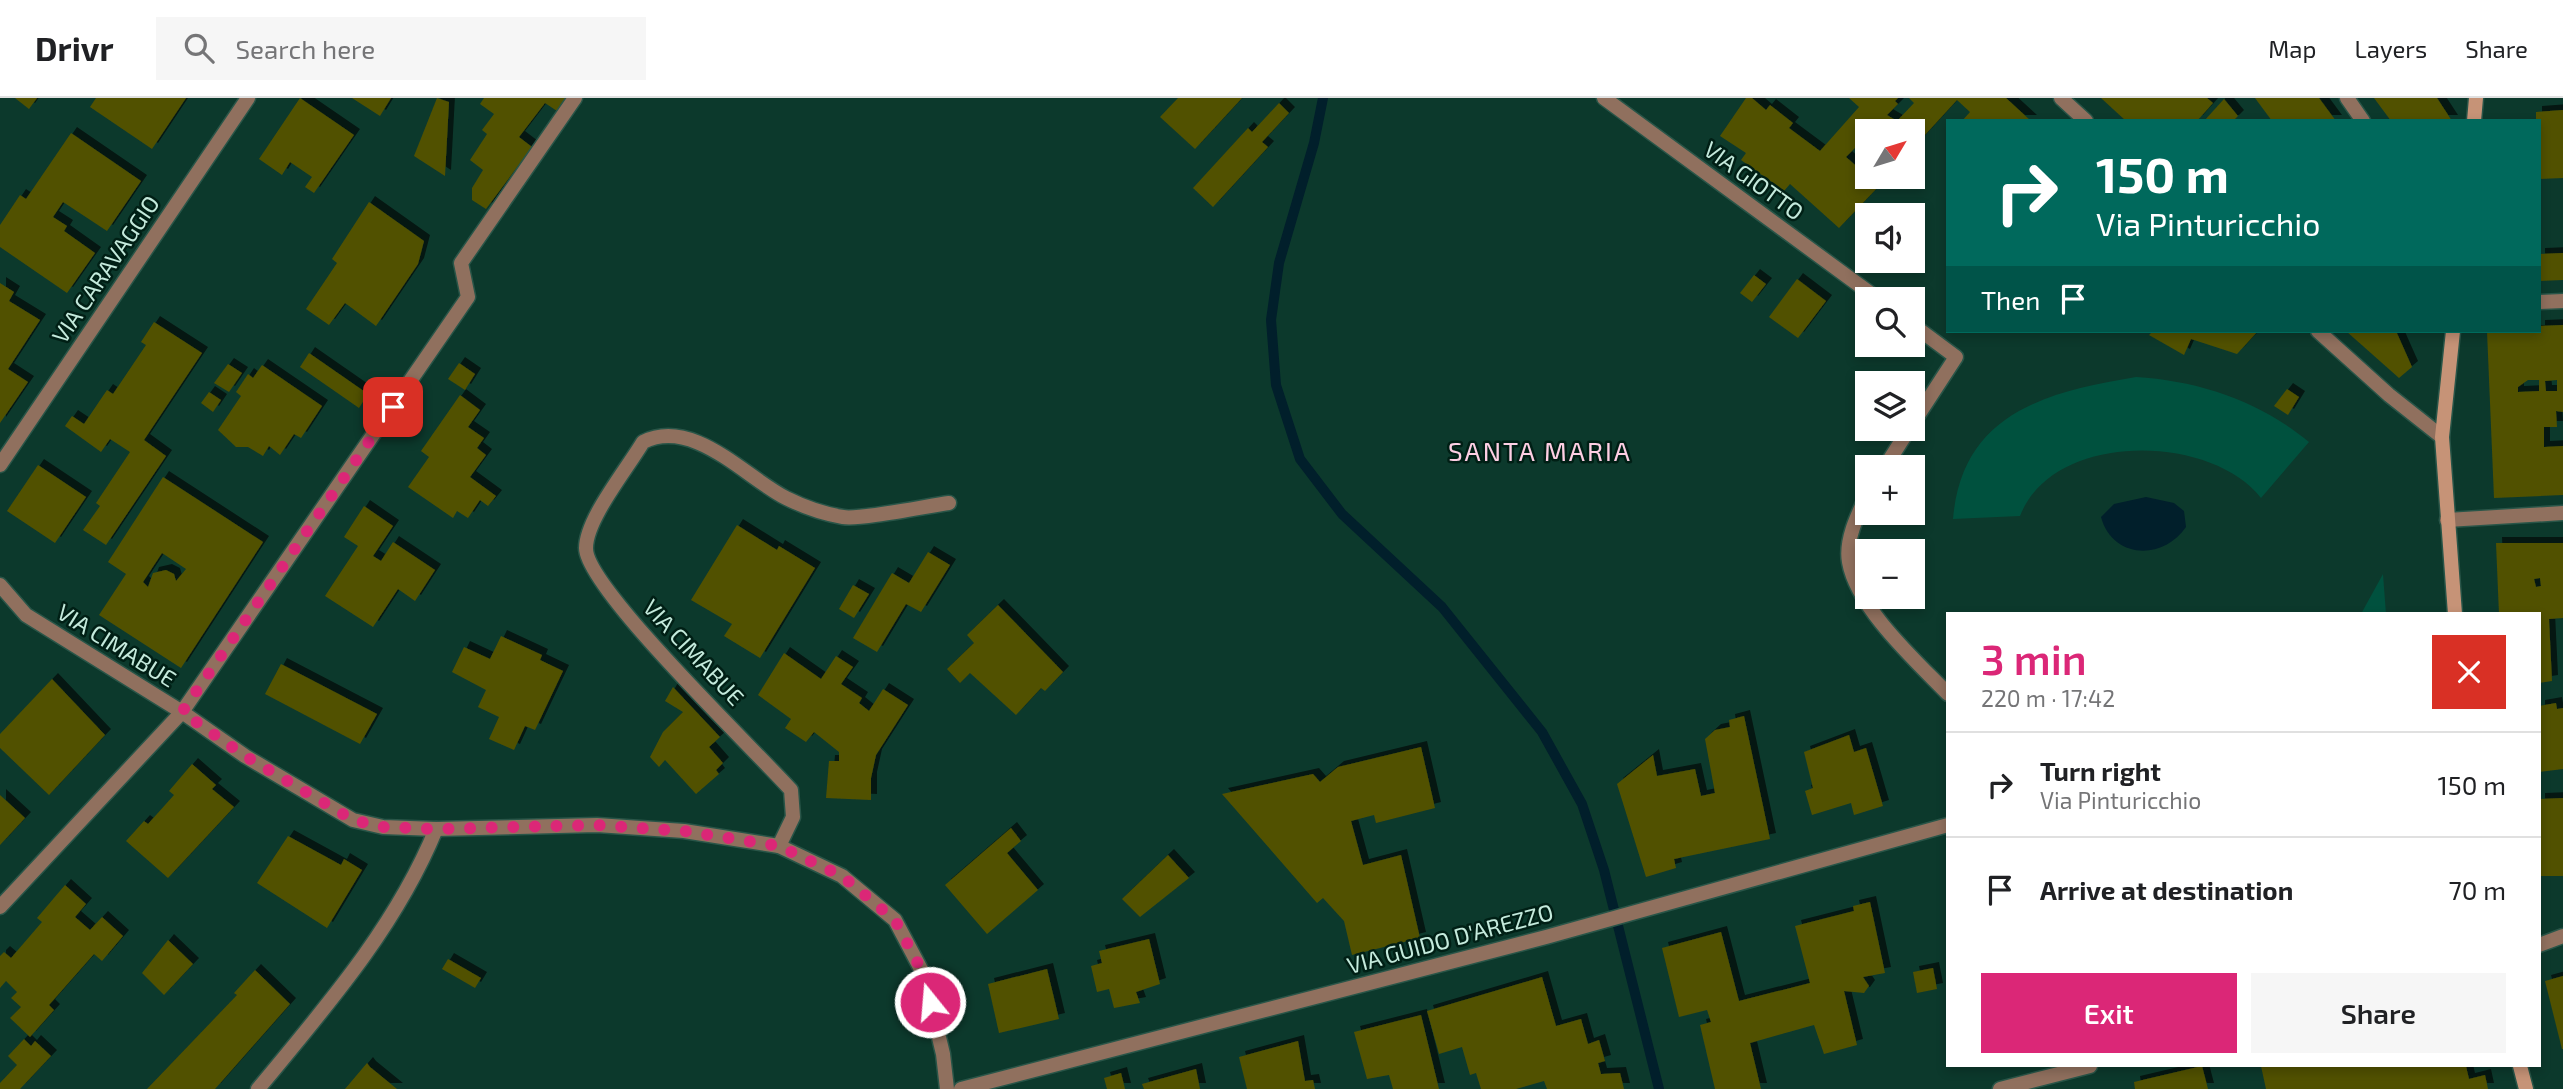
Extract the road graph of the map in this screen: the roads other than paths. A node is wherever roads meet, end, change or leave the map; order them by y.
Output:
1 (247, 98) edge
2 (575, 98) edge
3 (1604, 98) edge
4 (2061, 98) edge
5 (2347, 98) edge
6 (2476, 98) edge
7 (2084, 119) edge
8 (2362, 119) edge
9 (2474, 119) edge
10 (1862, 287) edge
11 (2563, 301) edge
12 (2541, 302) edge
13 (2320, 333) edge
14 (2453, 333) edge
15 (1925, 334) edge
16 (1925, 405) edge
17 (2442, 437) junction
18 (0, 465) edge
19 (949, 503) dead end
20 (2563, 513) edge
21 (2447, 520) junction
22 (1855, 522) edge
23 (0, 585) edge
24 (2455, 612) edge
25 (1946, 692) edge
26 (182, 712) junction
27 (1946, 826) edge
28 (436, 829) junction
29 (779, 846) junction
30 (0, 908) edge
31 (2563, 936) edge
32 (2541, 944) edge
33 (2087, 1067) edge
34 (2520, 1067) edge
35 (258, 1089) edge
36 (947, 1089) edge
37 (961, 1089) edge
38 (2000, 1089) edge
39 (2526, 1089) edge

1 - 18 street, VIA CARAVAGGIO
2 - 26 street
3 - 10 street, VIA GIOTTO
4 - 7 street
5 - 8 street
6 - 9 street
11 - 12 street
13 - 17 street
14 - 17 street
15 - 16 street
17 - 21 street
19 - 29 street, VIA CIMABUE
20 - 21 street
21 - 24 street
22 - 25 street
23 - 26 street, VIA CIMABUE
26 - 28 street, VIA CIMABUE
26 - 30 street
27 - 37 street, VIA GUIDO D'AREZZO
28 - 29 street, VIA CIMABUE
28 - 35 street
29 - 36 street, VIA CIMABUE
31 - 32 street
33 - 38 street
34 - 39 street

